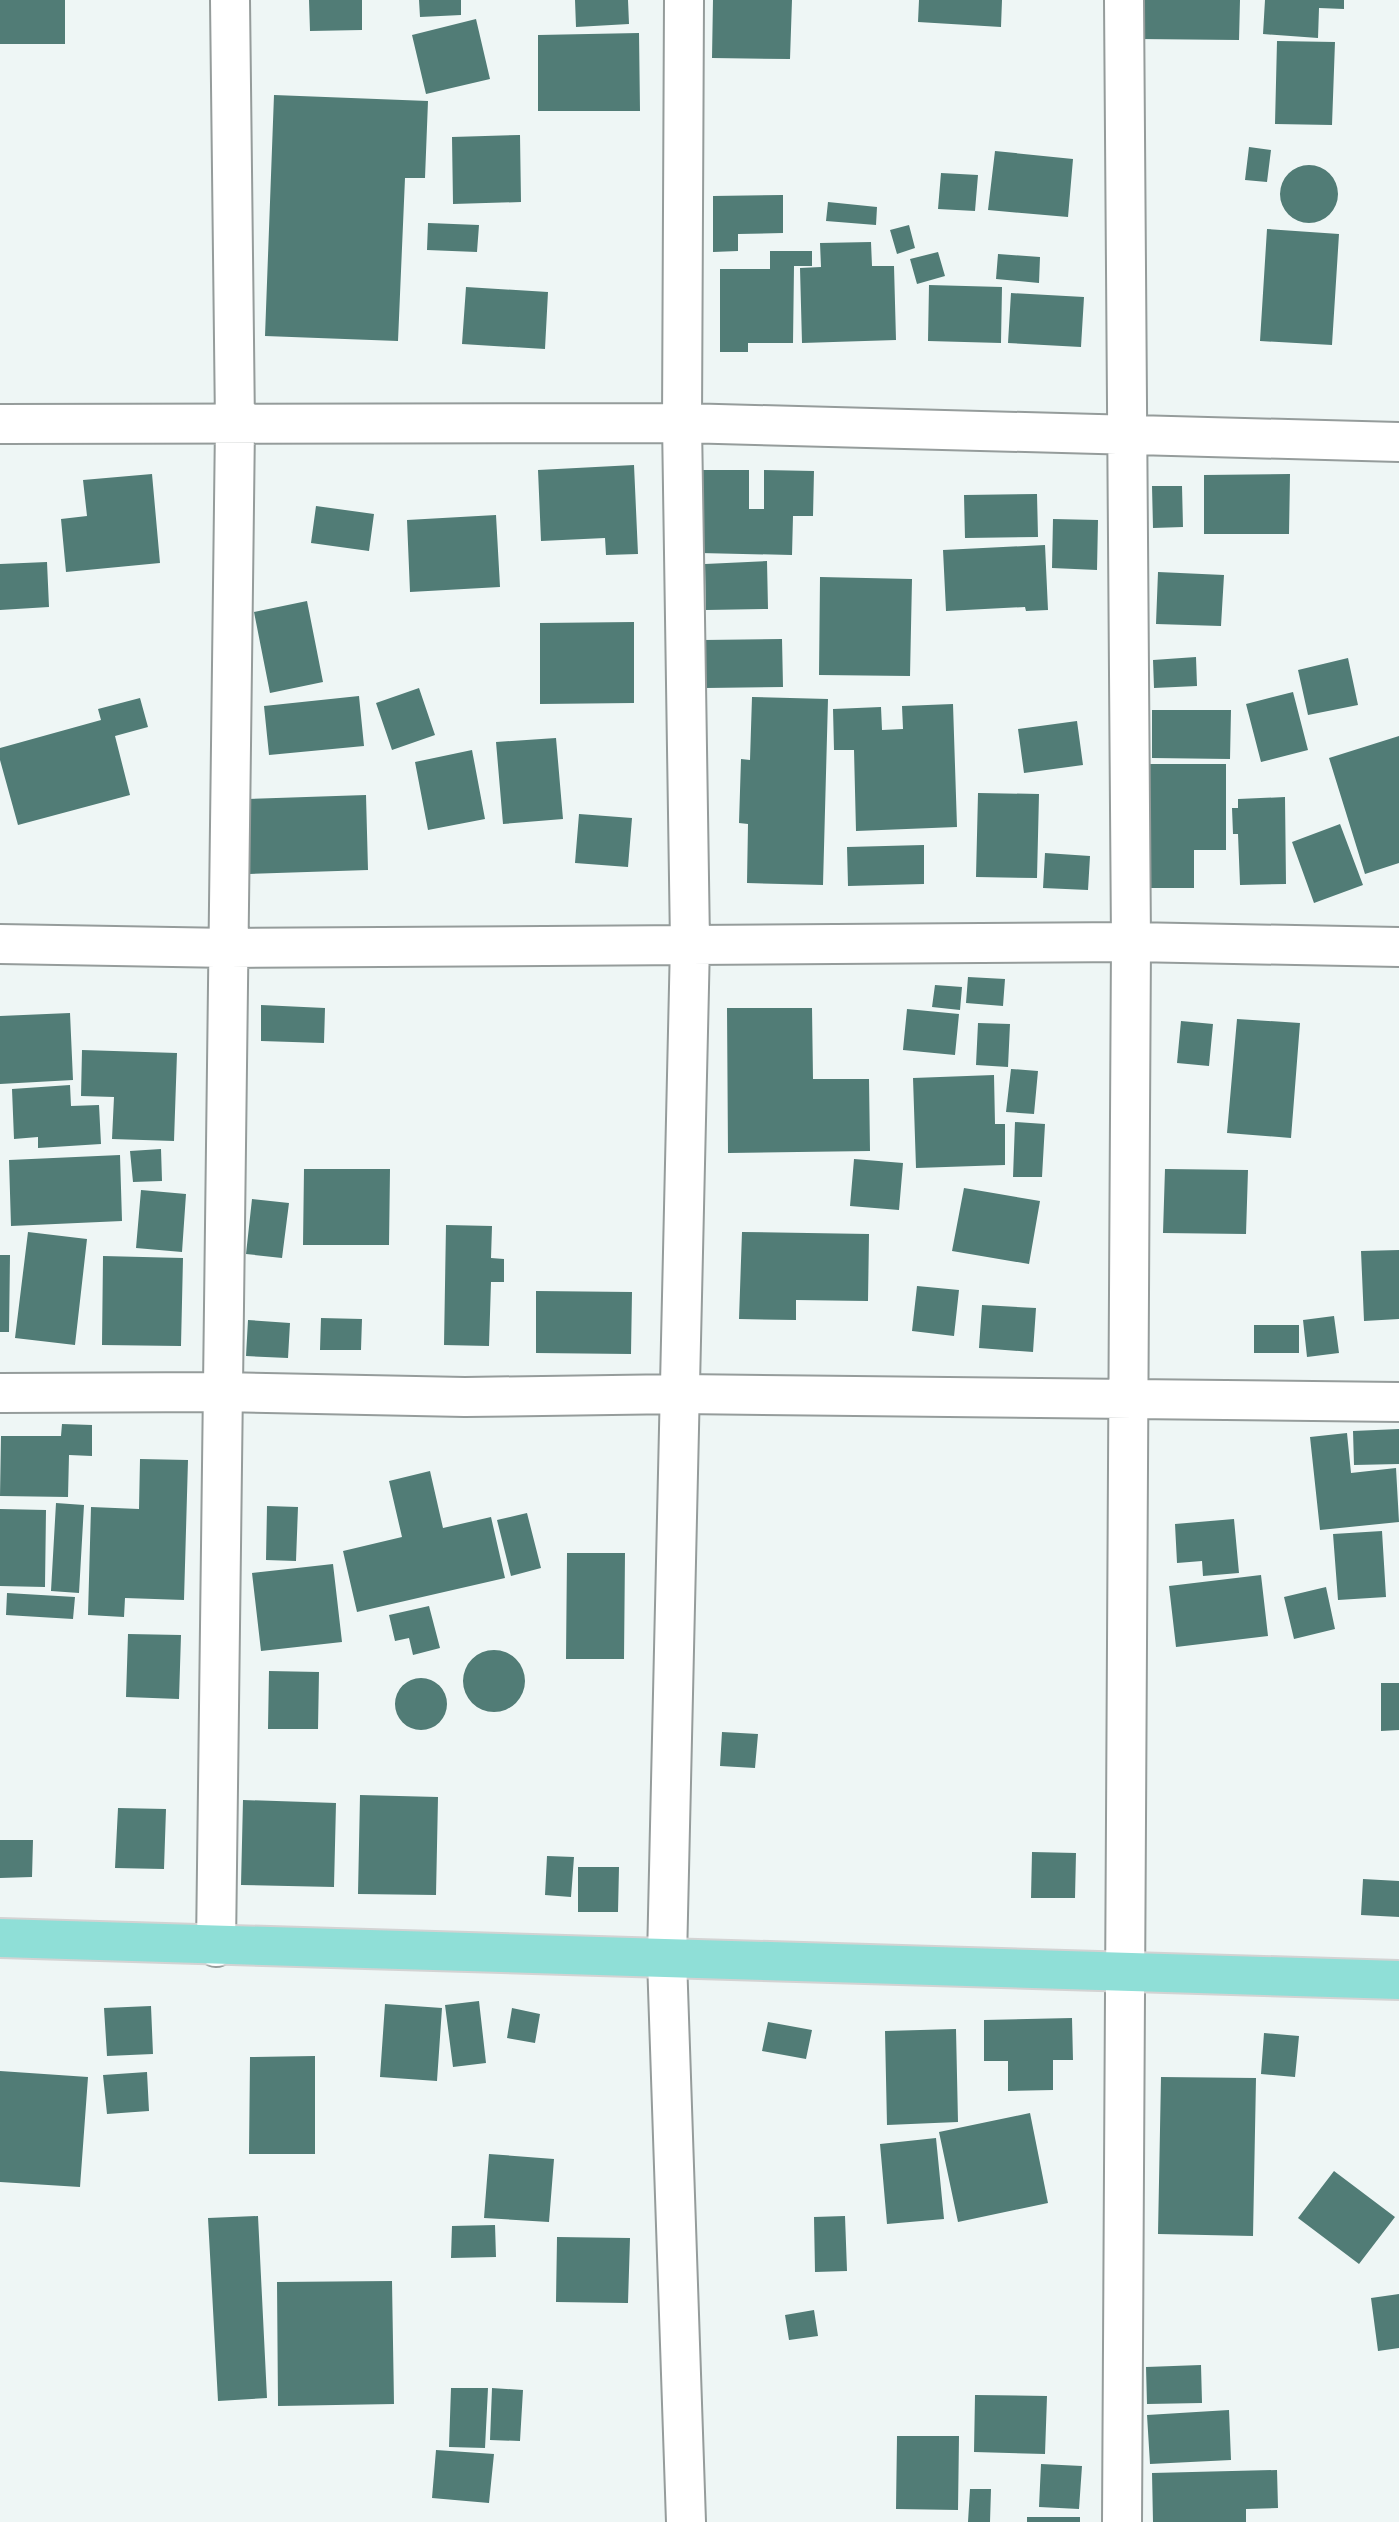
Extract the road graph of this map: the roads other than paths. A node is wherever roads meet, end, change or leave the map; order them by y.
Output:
1 (230, 0) edge
2 (684, 0) edge
3 (1124, 0) edge
4 (682, 423) junction
5 (0, 424) edge
6 (235, 425) junction
7 (1128, 438) junction
8 (1399, 442) edge
9 (1131, 942) junction
10 (690, 943) junction
11 (0, 944) edge
12 (1399, 947) edge
13 (230, 948) junction
14 (221, 1392) junction
15 (0, 1394) edge
16 (681, 1394) junction
17 (1128, 1397) junction
18 (1399, 1402) edge
19 (0, 1938) edge
20 (216, 1947) junction
21 (667, 1959) junction
22 (1126, 1973) junction
23 (1399, 1980) edge
24 (686, 2522) edge
25 (1122, 2522) edge

1 - 6 street
2 - 4 street
3 - 7 street
4 - 6 street
4 - 7 street
4 - 10 street
5 - 6 street
6 - 13 street
7 - 8 street
7 - 9 street
9 - 10 street
9 - 12 street
9 - 17 street
10 - 13 street
10 - 16 street
11 - 13 street
13 - 14 street
14 - 15 street
14 - 16 street
14 - 20 street
16 - 17 street
16 - 21 street
17 - 18 street
17 - 22 street
19 - 20 main road
20 - 21 main road
21 - 22 main road
21 - 24 street
22 - 23 main road
22 - 25 street

